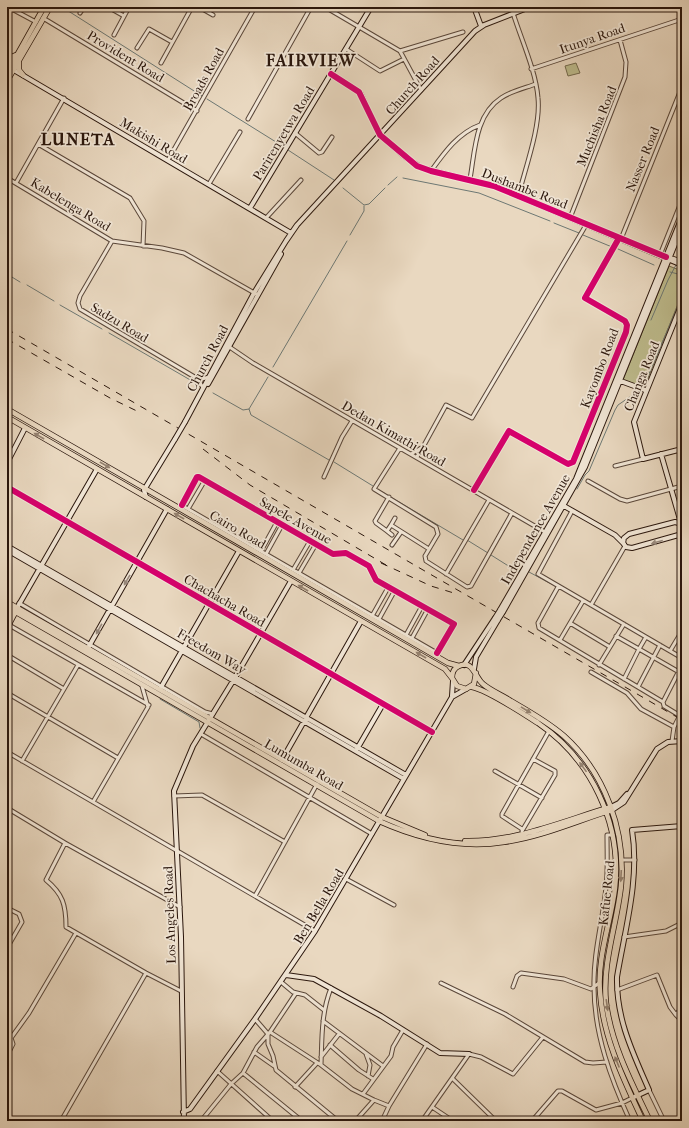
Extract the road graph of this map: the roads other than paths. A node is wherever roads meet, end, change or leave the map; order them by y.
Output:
1 (9, 7) edge
2 (44, 7) edge
3 (50, 7) edge
4 (84, 7) edge
5 (108, 7) edge
6 (129, 7) edge
7 (192, 7) edge
8 (199, 7) edge
9 (255, 7) edge
10 (311, 7) edge
11 (325, 7) edge
12 (371, 7) edge
13 (474, 7) edge
14 (530, 7) edge
15 (7, 12) edge
16 (80, 13) dead end
17 (513, 13) junction
18 (213, 15) dead end
19 (124, 16) junction
20 (44, 18) junction
21 (682, 19) edge
22 (36, 22) junction
23 (359, 26) junction
24 (481, 26) junction
25 (463, 32) dead end
26 (114, 34) dead end
27 (620, 40) junction
28 (172, 42) junction
29 (138, 48) dead end
30 (346, 49) junction
31 (400, 51) junction
32 (16, 55) junction
33 (7, 59) edge
34 (404, 59) junction
35 (19, 60) junction
36 (161, 63) dead end
37 (10, 68) edge
38 (531, 69) junction
39 (7, 72) edge
40 (331, 74) junction
41 (23, 75) junction
42 (7, 81) edge
43 (536, 84) junction
44 (682, 87) edge
45 (421, 90) junction
46 (64, 98) junction
47 (197, 111) junction
48 (248, 119) dead end
49 (480, 125) junction
50 (240, 132) dead end
51 (295, 133) junction
52 (380, 135) junction
53 (332, 137) dead end
54 (38, 144) junction
55 (168, 160) junction
56 (431, 171) junction
57 (7, 178) edge
58 (470, 179) junction
59 (301, 180) dead end
60 (16, 184) junction
61 (209, 184) junction
62 (518, 197) junction
63 (682, 200) edge
64 (250, 208) junction
65 (682, 217) edge
66 (266, 218) junction
67 (570, 218) junction
68 (586, 225) junction
69 (682, 226) edge
70 (284, 229) junction
71 (291, 233) junction
72 (620, 238) junction
73 (112, 241) junction
74 (143, 246) junction
75 (281, 249) junction
76 (660, 254) junction
77 (668, 258) junction
78 (682, 262) edge
79 (682, 265) edge
80 (256, 294) junction
81 (682, 303) edge
82 (227, 347) junction
83 (209, 376) junction
84 (198, 379) junction
85 (618, 380) junction
86 (203, 388) junction
87 (646, 390) junction
88 (7, 409) edge
89 (7, 417) edge
90 (352, 421) junction
91 (186, 423) junction
92 (25, 428) junction
93 (65, 442) junction
94 (71, 446) junction
95 (61, 448) junction
96 (400, 448) junction
97 (422, 448) junction
98 (682, 449) edge
99 (67, 452) junction
100 (411, 454) junction
101 (661, 454) junction
102 (417, 457) junction
103 (643, 459) junction
104 (7, 464) edge
105 (615, 466) dead end
106 (97, 469) junction
107 (324, 477) dead end
108 (205, 480) junction
109 (195, 481) junction
110 (588, 481) dead end
111 (201, 484) junction
112 (682, 486) edge
113 (7, 487) edge
114 (671, 489) junction
115 (146, 490) junction
116 (474, 490) junction
117 (389, 497) junction
118 (489, 500) junction
119 (179, 506) junction
120 (564, 506) junction
121 (167, 509) junction
122 (188, 511) junction
123 (572, 511) junction
124 (512, 513) junction
125 (679, 514) junction
126 (395, 518) dead end
127 (67, 521) junction
128 (201, 521) junction
129 (277, 522) junction
130 (675, 522) junction
131 (207, 524) junction
132 (682, 524) edge
133 (282, 525) junction
134 (391, 525) junction
135 (275, 526) junction
136 (198, 527) junction
137 (280, 529) junction
138 (204, 530) junction
139 (222, 530) junction
140 (387, 531) junction
141 (401, 532) junction
142 (545, 532) junction
143 (392, 535) dead end
144 (681, 535) edge
145 (616, 536) junction
146 (625, 536) junction
147 (310, 541) junction
148 (316, 544) junction
149 (247, 545) junction
150 (392, 545) dead end
151 (625, 545) junction
152 (7, 546) edge
153 (307, 546) junction
154 (313, 549) junction
155 (429, 549) junction
156 (7, 550) edge
157 (239, 551) junction
158 (261, 551) junction
159 (265, 555) junction
160 (270, 560) junction
161 (137, 562) junction
162 (261, 563) junction
163 (40, 567) junction
164 (267, 567) junction
165 (288, 568) junction
166 (293, 570) junction
167 (299, 573) junction
168 (446, 574) junction
169 (291, 581) junction
170 (311, 582) junction
171 (389, 586) junction
172 (558, 586) junction
173 (395, 590) junction
174 (386, 591) junction
175 (329, 594) junction
176 (393, 595) junction
177 (335, 598) junction
178 (326, 601) junction
179 (343, 601) junction
180 (583, 601) junction
181 (7, 602) edge
182 (209, 603) junction
183 (332, 604) junction
184 (590, 605) junction
185 (422, 606) junction
186 (7, 607) edge
187 (17, 608) junction
188 (111, 608) junction
189 (428, 609) junction
190 (420, 610) junction
191 (501, 611) junction
192 (426, 613) junction
193 (372, 616) junction
194 (496, 619) junction
195 (379, 620) junction
196 (361, 621) junction
197 (570, 623) junction
198 (624, 624) junction
199 (8, 625) edge
200 (386, 625) junction
201 (682, 631) edge
202 (261, 634) junction
203 (616, 636) junction
204 (406, 637) junction
205 (646, 637) junction
206 (412, 640) junction
207 (560, 640) junction
208 (403, 645) junction
209 (660, 645) junction
210 (421, 646) junction
211 (89, 647) junction
212 (610, 647) junction
213 (408, 648) junction
214 (183, 649) junction
215 (639, 649) junction
216 (670, 651) junction
217 (437, 653) junction
218 (7, 655) edge
219 (440, 658) junction
220 (653, 658) junction
221 (682, 658) edge
222 (78, 664) junction
223 (462, 665) junction
224 (599, 665) junction
225 (682, 665) edge
226 (475, 671) junction
227 (591, 672) dead end
228 (678, 672) junction
229 (331, 674) junction
230 (235, 678) junction
231 (624, 679) junction
232 (453, 680) junction
233 (142, 684) junction
234 (472, 687) junction
235 (160, 688) junction
236 (638, 688) junction
237 (64, 689) junction
238 (466, 689) junction
239 (7, 693) edge
240 (452, 697) junction
241 (663, 702) junction
242 (383, 704) junction
243 (149, 705) junction
244 (682, 710) edge
245 (681, 716) edge
246 (48, 717) junction
247 (211, 718) junction
248 (305, 719) junction
249 (674, 727) junction
250 (549, 731) junction
251 (432, 732) junction
252 (201, 734) junction
253 (672, 741) junction
254 (682, 741) edge
255 (357, 750) junction
256 (7, 752) edge
257 (118, 758) junction
258 (533, 759) junction
259 (282, 760) junction
260 (22, 761) junction
261 (495, 772) dead end
262 (405, 777) junction
263 (317, 784) junction
264 (518, 784) junction
265 (174, 796) junction
266 (310, 798) junction
267 (542, 798) junction
268 (602, 801) junction
269 (93, 802) junction
270 (7, 808) edge
271 (609, 809) junction
272 (600, 812) junction
273 (380, 819) junction
274 (610, 823) junction
275 (682, 826) edge
276 (522, 829) junction
277 (372, 834) junction
278 (613, 835) junction
279 (523, 837) junction
280 (285, 842) junction
281 (65, 843) junction
282 (177, 851) junction
283 (622, 860) junction
284 (635, 860) junction
285 (346, 879) junction
286 (255, 896) junction
287 (394, 905) dead end
288 (604, 905) junction
289 (180, 907) junction
290 (7, 908) edge
291 (611, 910) junction
292 (682, 923) edge
293 (315, 931) junction
294 (76, 933) junction
295 (624, 937) junction
296 (7, 948) edge
297 (146, 973) junction
298 (286, 975) junction
299 (281, 982) junction
300 (441, 983) dead end
301 (600, 983) junction
302 (513, 987) dead end
303 (594, 987) junction
304 (331, 988) junction
305 (181, 990) junction
306 (617, 990) junction
307 (296, 993) junction
308 (682, 1007) edge
309 (324, 1010) junction
310 (676, 1015) junction
311 (255, 1019) junction
312 (323, 1021) junction
313 (596, 1021) junction
314 (682, 1021) edge
315 (604, 1024) junction
316 (403, 1030) junction
317 (269, 1033) junction
318 (340, 1034) junction
319 (9, 1037) edge
320 (543, 1037) junction
321 (427, 1044) junction
322 (330, 1045) junction
323 (254, 1052) junction
324 (366, 1054) junction
325 (469, 1054) junction
326 (7, 1056) edge
327 (321, 1057) junction
328 (317, 1062) junction
329 (607, 1062) junction
330 (321, 1065) junction
331 (383, 1066) junction
332 (274, 1067) junction
333 (217, 1071) junction
334 (243, 1073) junction
335 (368, 1076) junction
336 (373, 1079) junction
337 (453, 1079) junction
338 (231, 1084) junction
339 (295, 1087) junction
340 (649, 1090) junction
341 (362, 1094) junction
342 (638, 1095) junction
343 (632, 1098) junction
344 (374, 1100) junction
345 (622, 1103) junction
346 (389, 1106) junction
347 (432, 1107) junction
348 (183, 1112) junction
349 (268, 1116) junction
350 (358, 1118) dead end
351 (202, 1120) edge
352 (61, 1121) edge
353 (184, 1121) edge
354 (207, 1121) edge
355 (261, 1121) edge
356 (273, 1121) edge
357 (302, 1121) edge
358 (338, 1121) edge
359 (382, 1121) edge
360 (422, 1121) edge
361 (453, 1121) edge
362 (496, 1121) edge
363 (532, 1121) edge
364 (630, 1121) edge
365 (643, 1121) edge
366 (650, 1121) edge
367 (664, 1121) edge

1 - 15 street
1 - 22 street
2 - 22 main road
3 - 20 main road
4 - 16 street
5 - 19 street
6 - 19 street
7 - 28 street
8 - 18 street
9 - 47 street, Broads Road
10 - 48 street
11 - 23 street
12 - 23 main road, Parirenyetwa Road
13 - 24 main road
14 - 17 main road, Church Road
17 - 24 main road, Church Road
17 - 38 street
19 - 26 street
20 - 35 main road
20 - 47 street, Provident Road
21 - 27 street, Itunya Road
22 - 32 main road
23 - 30 main road, Parirenyetwa Road
23 - 31 street
24 - 45 main road, Church Road
25 - 31 street
27 - 38 street, Itunya Road
27 - 67 street, Muchisha Road
28 - 29 street
28 - 36 street
30 - 34 street
30 - 40 main road, Parirenyetwa Road
31 - 34 street
32 - 33 main road
32 - 37 main road
34 - 45 street
35 - 37 main road
35 - 41 main road
37 - 39 main road
37 - 41 main road, Makishi Road
37 - 42 main road
38 - 43 street
40 - 51 main road, Parirenyetwa Road
40 - 52 street
41 - 46 main road, Makishi Road
43 - 49 street
43 - 62 street
44 - 72 street, Nasser Road
45 - 52 main road, Church Road
46 - 54 street
46 - 55 main road, Makishi Road
47 - 55 street, Broads Road
49 - 56 street
49 - 58 street
50 - 61 street
51 - 53 street
51 - 64 main road, Parirenyetwa Road
52 - 56 main road, Dushambe Road
52 - 71 main road, Church Road
54 - 60 street
54 - 74 street
55 - 61 main road, Makishi Road
56 - 58 main road, Dushambe Road
57 - 60 street, Kabelenga Road
58 - 62 main road, Dushambe Road
59 - 66 street
60 - 73 street, Kabelenga Road
61 - 64 main road, Makishi Road
62 - 67 main road, Dushambe Road
63 - 76 street
64 - 66 main road, Makishi Road
65 - 77 main road, Independence Avenue
66 - 70 main road, Makishi Road
67 - 68 main road, Dushambe Road
68 - 72 main road, Dushambe Road
68 - 97 street
69 - 77 main road, Independence Avenue
70 - 71 main road, Makishi Road
70 - 75 main road
71 - 75 main road, Church Road
71 - 80 main road, Church Road
72 - 76 main road, Dushambe Road
72 - 116 street, Kayombo Road
73 - 74 street, Kabelenga Road
73 - 84 street, Sadzu Road
74 - 80 street, Kabelenga Road
75 - 80 main road, Church Road
76 - 77 main road, Dushambe Road
77 - 78 main road
77 - 79 main road
77 - 85 main road, Independence Avenue
80 - 82 main road, Church Road
81 - 87 main road, Changa Road
82 - 83 main road, Church Road
82 - 90 street, Dedan Kimathi Road
82 - 91 main road, Church Road
83 - 84 street
83 - 86 main road, Church Road
84 - 86 street
85 - 87 main road
85 - 120 main road, Independence Avenue
85 - 142 main road, Independence Avenue
86 - 91 main road, Church Road
87 - 103 main road, Changa Road
88 - 93 main road, Cairo Road
89 - 92 main road, Cairo Road
90 - 96 street, Dedan Kimathi Road
90 - 107 street
91 - 115 main road, Church Road, bridge
95 -> 92 main road, Cairo Road
92 - 104 main road
93 - 94 main road, Cairo Road
93 - 95 main road
94 - 99 main road
94 -> 115 main road, Cairo Road
95 - 99 main road, Cairo Road
96 - 100 street, Dedan Kimathi Road
96 - 117 street
97 - 100 street
97 - 102 street
98 - 101 main road
99 - 106 main road, Cairo Road
100 - 102 street, Dedan Kimathi Road
101 - 103 main road
101 - 114 main road
102 - 116 street, Dedan Kimathi Road
103 - 105 street
106 - 115 main road, Cairo Road
106 - 127 main road
108 - 109 street, Sapele Avenue
108 - 111 street
108 - 129 street, Sapele Avenue
109 - 111 street
109 - 119 street
110 - 114 street
111 - 122 street
112 - 114 street
113 - 127 main road, Chachacha Road
114 - 125 main road
115 - 119 main road, Cairo Road
115 - 121 main road, Cairo Road
116 - 118 street, Dedan Kimathi Road
117 - 140 street
117 - 155 street
118 - 124 street, Dedan Kimathi Road
118 - 168 street
119 - 122 main road, Cairo Road
120 - 123 main road
120 - 191 main road, Independence Avenue
136 -> 121 main road, Cairo Road
121 - 161 main road
122 - 128 main road, Cairo Road
122 - 139 street
123 - 145 main road
123 - 172 street
124 - 142 street, Dedan Kimathi Road
124 - 168 street
125 - 130 main road
125 - 132 main road
126 - 134 street
127 - 161 main road, Chachacha Road
127 - 163 main road
128 - 131 main road, Cairo Road
128 - 136 main road
129 - 133 street, Sapele Avenue
129 - 135 street
130 - 132 main road
130 - 146 main road
131 - 138 main road
131 - 139 main road, Cairo Road
133 - 137 street
133 - 147 street, Sapele Avenue
134 - 140 street
134 - 141 street
135 - 137 street
135 - 158 street
136 - 138 main road, Cairo Road
137 - 159 street
138 - 157 main road, Cairo Road
139 - 149 main road, Cairo Road
140 - 143 street
141 - 150 street
141 - 155 street
142 - 191 main road, Independence Avenue
144 -> 151 main road
145 - 146 main road
145 - 151 main road
146 - 151 main road
147 - 148 street, Sapele Avenue
147 - 153 street
148 - 154 street
148 - 171 street, Sapele Avenue
149 - 158 street
149 - 159 main road, Cairo Road
151 - 184 street
152 - 163 main road, Freedom Way
153 - 154 street
153 - 166 street
154 - 167 street
155 - 168 street
156 - 163 main road, Freedom Way
157 - 162 main road, Cairo Road
157 - 182 main road
158 - 159 street
159 - 160 main road, Cairo Road
159 - 162 main road
159 - 165 street
160 - 164 main road
160 - 165 main road, Cairo Road
161 - 182 main road, Chachacha Road
161 -> 188 main road
162 - 164 main road, Cairo Road
163 - 187 main road
163 - 188 main road, Freedom Way
164 - 169 main road, Cairo Road
165 - 166 street
165 - 170 main road, Cairo Road
166 - 167 street
167 - 170 street
178 -> 169 main road, Cairo Road
169 - 202 main road, Los Angeles Road
170 - 175 main road, Cairo Road
170 - 179 street
171 - 173 street, Sapele Avenue
171 - 174 street
172 - 180 street
172 - 207 street
173 - 176 street
173 - 185 street, Sapele Avenue
174 - 176 street
174 - 193 street
175 - 177 main road, Cairo Road
175 - 178 main road
176 - 195 street
177 - 179 main road, Cairo Road
177 - 183 main road
178 - 183 main road, Cairo Road
179 - 193 street
179 - 200 main road, Cairo Road
180 - 184 street
180 - 197 street
181 - 187 main road, Lumumba Road
182 - 202 main road, Chachacha Road
182 - 214 main road
183 - 196 main road, Cairo Road
184 - 198 street
185 - 189 street, Sapele Avenue
185 - 190 street
186 - 187 main road, Lumumba Road
187 - 199 main road
187 - 211 main road, Lumumba Road
187 - 233 main road, Lumumba Road
188 -> 211 main road
188 - 214 main road, Freedom Way
189 - 192 street
189 - 217 street, Sapele Avenue
190 - 192 street
190 - 204 street
191 - 194 main road, Independence Avenue, bridge
192 - 206 street
193 - 195 street
194 - 223 main road, Independence Avenue
194 - 226 main road, Independence Avenue
195 - 200 street
196 - 208 main road, Cairo Road
196 - 229 main road
197 - 207 street
197 - 212 street
198 - 203 street
198 - 205 street
199 - 222 street
200 - 204 main road, Cairo Road
201 - 216 street
202 - 229 main road, Chachacha Road
202 - 230 main road, Los Angeles Road
203 - 212 street
203 - 215 street
204 - 206 main road, Cairo Road
204 - 208 main road
205 - 209 street
205 - 215 street
206 - 210 main road, Cairo Road
206 - 213 main road
207 - 224 street
208 - 213 main road, Cairo Road
209 - 216 street
209 - 220 street
210 - 217 street
210 - 219 main road, Cairo Road
211 - 235 main road, Lumumba Road
212 - 224 street
232 -> 213 main road, Cairo Road
214 - 230 main road, Freedom Way
214 - 235 main road
215 - 220 street
215 - 231 street
216 - 221 street
217 - 219 street
218 - 237 street
219 - 223 main road, Cairo Road
220 - 228 street
220 - 236 street
222 - 237 street
222 - 243 street
223 - 226 main road
223 - 232 main road
224 - 231 street
225 - 228 street
226 - 234 main road
226 -> 271 main road, Kafue Road
227 - 249 street
228 - 241 street
229 - 242 main road, Chachacha Road
229 - 248 main road
230 - 247 main road, Los Angeles Road
230 - 248 main road, Freedom Way
231 - 236 street
232 - 238 main road
232 - 240 main road, Ben Bella Road
233 - 243 street
233 - 247 main road, Lumumba Road
234 - 238 main road
234 - 250 main road, Kafue Road
235 - 247 main road, Lumumba Road
236 - 241 street
237 - 246 street
238 - 240 main road
239 - 246 street
240 - 251 main road, Ben Bella Road
241 - 245 street
242 - 251 main road, Chachacha Road
242 - 255 main road
243 - 257 street
244 - 245 street
245 - 249 street
246 - 257 street
246 - 260 street
247 - 252 main road, Los Angeles Road
247 - 259 main road, Lumumba Road
247 - 263 main road, Lumumba Road
248 - 255 main road, Freedom Way
248 - 259 main road
249 - 253 street
250 - 258 street
268 -> 250 main road, Kafue Road
251 - 262 main road, Ben Bella Road
252 - 265 main road, Los Angeles Road
252 - 266 street
253 - 254 main road
253 - 271 main road
255 - 262 main road, Freedom Way
256 - 260 street
257 - 269 street
258 - 264 street
258 - 267 street
259 - 273 main road, Lumumba Road
260 - 269 street
261 - 264 street
262 - 273 main road, Ben Bella Road
263 - 266 street
263 - 273 main road, Lumumba Road
264 - 267 street
264 - 276 street
265 - 280 street
265 - 282 main road, Los Angeles Road
266 - 277 street
266 - 280 street
267 - 276 street
268 - 271 main road, Kafue Road
268 - 272 main road
269 - 282 street
270 - 281 street
271 - 272 main road, Lumumba Road
271 - 274 main road, Kafue Road
271 - 283 main road, Kafue Road
272 - 274 main road
272 - 279 main road, Lumumba Road
273 - 277 main road, Ben Bella Road
273 - 279 main road, Lumumba Road
274 - 278 main road, Kafue Road
275 - 284 main road
276 - 279 street
277 - 285 main road, Ben Bella Road
278 - 288 street
278 - 291 main road, Kafue Road
280 - 286 street
281 - 289 street
281 - 294 street
282 - 286 street
282 - 289 main road, Los Angeles Road
283 - 284 street
283 -> 342 main road, Kafue Road
284 - 295 main road
285 - 287 street
285 - 293 main road, Ben Bella Road
286 - 293 street
288 - 291 street
288 - 303 street
289 - 305 main road, Los Angeles Road
290 - 296 street
291 - 301 main road, Kafue Road
292 - 295 street
293 - 298 main road, Ben Bella Road
294 - 297 street
294 - 319 street
295 - 306 main road
297 - 305 street
297 - 352 street
298 - 299 main road, Ben Bella Road
298 - 304 main road
299 - 307 street
299 - 311 main road, Ben Bella Road
300 - 320 street
301 - 303 street
301 - 315 main road, Kafue Road
302 - 303 street
303 - 313 street
304 - 309 street
304 - 316 main road
305 - 348 main road, Los Angeles Road
306 - 310 street
306 - 340 main road
307 - 309 street
307 - 317 street
308 - 310 street
309 - 312 street
310 - 314 street
311 - 317 street
311 - 333 main road, Ben Bella Road
312 - 318 street
312 - 327 street
313 - 315 street
313 - 329 street
343 -> 315 main road, Kafue Road
316 - 321 main road
316 - 331 street
317 - 323 street
317 - 328 street
317 - 332 street
318 - 322 street
318 - 324 street
319 - 326 street
320 - 325 street
320 - 329 street
321 - 325 main road
321 - 346 street
322 - 327 street
322 - 335 street
323 - 332 street
323 - 334 street
324 - 331 street
324 - 335 street
325 - 337 street
327 - 330 street
328 - 330 street
328 - 339 street
329 - 345 street
330 - 341 street
331 - 336 street
332 - 339 street
333 - 338 street
333 - 348 main road, Ben Bella Road
334 - 338 street
334 - 357 street
335 - 336 street
336 - 341 street
337 - 347 street
337 - 362 street
338 - 349 street
338 - 351 street
339 - 358 street
340 - 342 main road
340 - 367 street
341 - 344 street
342 - 343 main road
342 - 366 main road, Kafue Road
343 - 345 street
343 - 365 main road, Kafue Road
344 - 346 street
344 - 350 street
345 - 363 street
345 - 364 street
346 - 359 street
347 - 360 street
347 - 361 street
348 - 353 main road, Los Angeles Road
349 - 355 street
349 - 356 street
351 - 354 street

